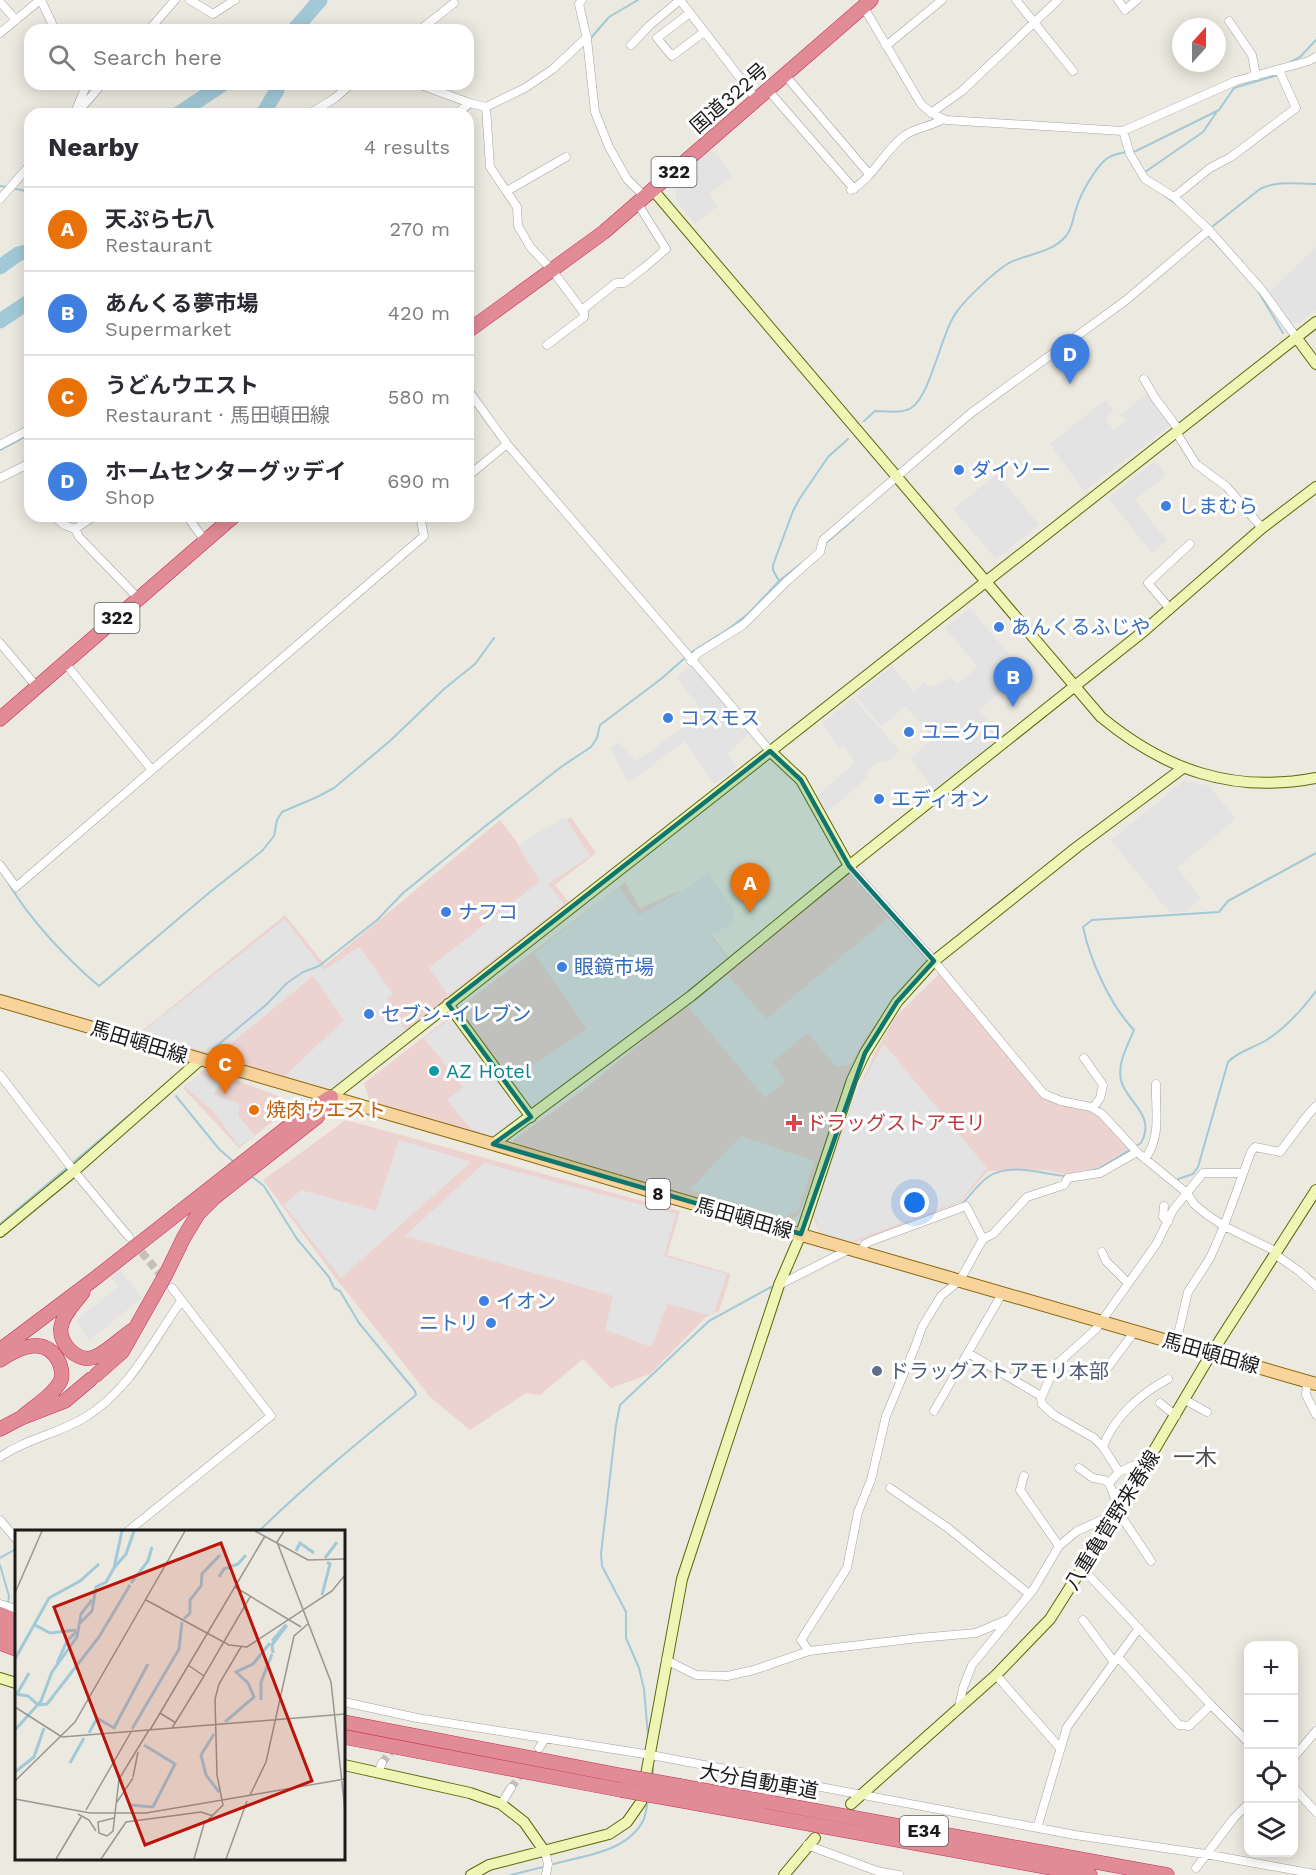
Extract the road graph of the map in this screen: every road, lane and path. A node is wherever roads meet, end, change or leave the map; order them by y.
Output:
1 (41, 0) edge
2 (175, 0) edge
3 (190, 0) edge
4 (235, 0) edge
5 (582, 0) edge
6 (942, 0) edge
7 (1016, 0) edge
8 (1058, 0) edge
9 (1118, 0) edge
10 (1137, 0) edge
11 (0, 2) edge
12 (454, 3) dead end
13 (867, 3) edge
14 (690, 13) junction
15 (16, 20) junction
16 (1229, 21) dead end
17 (1033, 23) junction
18 (52, 24) edge
19 (153, 24) edge
20 (428, 24) edge
21 (704, 32) junction
22 (0, 33) edge
23 (587, 37) junction
24 (632, 45) dead end
25 (886, 45) junction
26 (1316, 57) edge
27 (1279, 70) junction
28 (1073, 71) dead end
29 (785, 75) junction
30 (1256, 76) junction
31 (83, 90) edge
32 (97, 90) edge
33 (344, 90) edge
34 (434, 90) edge
35 (763, 95) junction
36 (470, 103) junction
37 (77, 108) edge
38 (80, 108) edge
39 (319, 108) edge
40 (464, 108) edge
41 (486, 109) junction
42 (931, 113) junction
43 (943, 119) junction
44 (1123, 131) junction
45 (566, 157) dead end
46 (24, 172) edge
47 (869, 174) junction
48 (507, 191) junction
49 (645, 197) junction
50 (1174, 197) junction
51 (0, 199) edge
52 (1209, 230) junction
53 (552, 270) junction
54 (582, 310) junction
55 (1316, 322) edge
56 (474, 327) edge
57 (1296, 337) junction
58 (547, 345) dead end
59 (1316, 364) edge
60 (1144, 379) dead end
61 (474, 398) edge
62 (1178, 431) junction
63 (24, 432) edge
64 (507, 444) junction
65 (0, 445) edge
66 (24, 466) edge
67 (474, 471) edge
68 (896, 476) junction
69 (0, 478) edge
70 (1316, 487) edge
71 (61, 522) edge
72 (85, 522) edge
73 (192, 522) edge
74 (225, 522) edge
75 (421, 522) edge
76 (1262, 528) junction
77 (75, 529) junction
78 (205, 541) junction
79 (1190, 544) dead end
80 (985, 582) junction
81 (139, 599) junction
82 (1170, 609) junction
83 (0, 643) edge
84 (688, 658) junction
85 (65, 663) junction
86 (37, 687) junction
87 (1074, 687) junction
88 (0, 719) edge
89 (770, 751) junction
90 (1183, 768) junction
91 (152, 770) junction
92 (1316, 777) edge
93 (0, 866) edge
94 (849, 866) junction
95 (934, 961) junction
96 (0, 1001) edge
97 (448, 1004) junction
98 (1084, 1058) dead end
99 (200, 1060) junction
100 (0, 1075) edge
101 (1156, 1084) dead end
102 (331, 1097) junction
103 (1316, 1106) edge
104 (1093, 1108) junction
105 (531, 1117) junction
106 (493, 1144) junction
107 (1135, 1149) junction
108 (1145, 1159) junction
109 (74, 1171) junction
110 (1242, 1173) junction
111 (1316, 1190) edge
112 (1187, 1192) junction
113 (1164, 1206) dead end
114 (1168, 1222) junction
115 (1224, 1227) junction
116 (0, 1232) edge
117 (801, 1234) junction
118 (129, 1237) tunnel mouth
119 (983, 1239) junction
120 (855, 1250) junction
121 (1102, 1252) dead end
122 (1274, 1252) junction
123 (93, 1280) junction
124 (960, 1280) junction
125 (1128, 1283) junction
126 (779, 1285) junction
127 (1316, 1286) edge
128 (172, 1288) tunnel mouth
129 (1003, 1292) junction
130 (181, 1301) junction
131 (1101, 1320) junction
132 (137, 1326) junction
133 (1135, 1331) junction
134 (1176, 1343) junction
135 (0, 1350) edge
136 (968, 1353) junction
137 (1211, 1354) junction
138 (0, 1360) edge
139 (1108, 1367) dead end
140 (1168, 1379) dead end
141 (1311, 1382) edge
142 (1041, 1396) junction
143 (1185, 1400) junction
144 (1160, 1403) dead end
145 (934, 1411) dead end
146 (1207, 1412) dead end
147 (1316, 1415) edge
148 (1176, 1416) junction
149 (21, 1418) junction
150 (0, 1429) edge
151 (1103, 1447) junction
152 (0, 1457) edge
153 (1150, 1458) junction
154 (1079, 1468) dead end
155 (1119, 1472) junction
156 (1024, 1476) dead end
157 (1109, 1483) junction
158 (890, 1488) dead end
159 (1117, 1513) junction
160 (0, 1520) edge
161 (129, 1530) edge
162 (15, 1538) edge
163 (1059, 1546) junction
164 (1151, 1561) dead end
165 (1082, 1568) junction
166 (1029, 1594) junction
167 (0, 1604) edge
168 (15, 1609) edge
169 (0, 1614) edge
170 (1009, 1619) junction
171 (1083, 1620) dead end
172 (15, 1621) edge
173 (1139, 1628) junction
174 (0, 1629) edge
175 (15, 1635) edge
176 (0, 1646) edge
177 (15, 1651) edge
178 (809, 1652) junction
179 (1116, 1659) junction
180 (666, 1660) junction
181 (996, 1675) junction
182 (0, 1678) edge
183 (15, 1683) edge
184 (345, 1702) edge
185 (1211, 1705) junction
186 (959, 1707) junction
187 (417, 1718) junction
188 (345, 1722) edge
189 (410, 1727) dead end
190 (1316, 1731) edge
191 (345, 1737) edge
192 (1244, 1738) edge
193 (545, 1739) junction
194 (539, 1748) dead end
195 (1060, 1748) junction
196 (1298, 1751) edge
197 (651, 1755) junction
198 (345, 1765) edge
199 (622, 1783) junction
200 (511, 1788) tunnel mouth
201 (679, 1793) junction
202 (1298, 1793) edge
203 (861, 1795) junction
204 (501, 1804) junction
205 (851, 1804) dead end
206 (1244, 1808) edge
207 (1316, 1812) edge
208 (1037, 1828) junction
209 (811, 1842) joint
210 (545, 1852) junction
211 (1205, 1854) junction
212 (1196, 1868) dead end
213 (879, 1873) edge
214 (1316, 1874) edge
215 (471, 1875) edge
216 (546, 1875) edge
217 (784, 1875) edge
218 (899, 1875) edge
219 (1090, 1875) edge
220 (1167, 1875) edge

1 - 15 street
1 - 18 street
2 - 19 street
3 - 4 street
5 - 23 street
6 - 25 street
7 - 17 street
8 - 17 street
9 - 10 street
11 - 15 street
12 - 20 street
13 - 25 street
13 - 29 highway, 国道322号 / 322
14 - 21 street
14 - 21 street
14 - 24 street
15 - 22 street
16 - 30 street
17 - 28 street
17 - 42 street
21 - 35 street
23 - 41 street
23 - 49 street
25 - 42 street
26 - 27 street
27 - 30 street
27 - 50 street
29 - 35 highway, 国道322号 / 322
29 - 47 street
30 - 44 street
31 - 37 street
32 - 38 street
33 - 39 street
34 - 36 street
35 - 47 street
35 - 49 highway, 国道322号 / 322
36 - 40 street
36 - 41 street
41 - 48 street
42 - 43 street
43 - 44 street
43 - 47 street
44 - 50 street
45 - 48 street
46 - 51 street
48 - 53 street
49 - 53 highway, 国道322号 / 322
49 - 54 street
49 - 68 street
50 - 52 street
52 - 57 street
52 - 68 street
53 - 54 street
53 - 56 highway, 国道322号 / 322
54 - 58 street
55 - 57 street
57 - 59 street
57 - 62 street
60 - 62 street
61 - 64 street
62 - 76 street
62 - 80 street
63 - 65 street
64 - 67 street
64 - 84 street
66 - 69 street
68 - 80 street
68 - 84 street
70 - 76 street
71 - 77 street
72 - 77 street
73 - 78 street
74 - 78 highway, 322
75 - 91 street
76 - 82 street
77 - 81 street
78 - 81 highway, 322
79 - 82 street
80 - 87 street
80 - 89 street
81 - 85 highway, 322
82 - 87 street
83 - 86 street
84 - 89 street
85 - 86 highway, 322
85 - 91 street
86 - 88 highway, 322
87 - 90 street
87 - 94 street
89 - 94 street
89 - 97 street
90 - 92 street
90 - 95 street
91 - 93 street
94 - 95 street
94 - 105 street
95 - 104 street
95 - 117 street
96 - 99 main road, 馬田頓田線 / 8
97 - 102 street
97 - 105 street
98 - 104 street
99 - 102 main road, 馬田頓田線 / 8
99 - 109 street
100 - 109 street
101 - 108 street
102 - 106 main road, 馬田頓田線 / 8
102 - 123 highway
102 - 132 highway
103 - 110 street
104 - 107 street
105 - 106 street
106 - 117 main road, 馬田頓田線 / 8
107 - 108 street
107 - 119 street
108 - 112 street
109 - 116 street
109 - 118 street
110 - 112 street
110 - 115 street
111 - 122 street, 八重亀菅野来春線
112 - 114 street
112 - 115 street
113 - 114 street
114 - 125 street
115 - 122 street
115 - 134 street
117 - 120 main road, 馬田頓田線 / 8
117 - 126 street
119 - 120 street
119 - 124 street
120 - 124 main road, 馬田頓田線 / 8
120 - 126 street
121 - 125 street
122 - 127 street
122 - 137 street, 八重亀菅野来春線
123 - 132 highway
123 - 135 highway
124 - 129 main road, 馬田頓田線 / 8
124 - 178 street
125 - 131 street
126 - 180 street
128 - 130 street
129 - 131 main road, 馬田頓田線 / 8
129 - 136 street
130 - 152 street
130 - 161 street
131 - 133 main road, 馬田頓田線 / 8
131 - 142 street
132 - 149 highway
133 - 134 main road, 馬田頓田線 / 8
133 - 139 street
134 - 137 main road, 馬田頓田線 / 8
136 - 142 street
136 - 145 street
137 - 141 main road, 馬田頓田線 / 8
137 - 143 street, 八重亀菅野来春線
138 - 149 highway
140 - 151 street
141 - 147 street
142 - 151 street
143 - 146 street
143 - 148 street, 八重亀菅野来春線
144 - 148 street
148 - 153 street, 八重亀菅野来春線
149 - 150 highway
151 - 155 street
153 - 155 street
153 - 159 street, 八重亀菅野来春線
154 - 157 street
155 - 157 street
156 - 163 street
157 - 159 street
158 - 166 street
159 - 163 street
159 - 164 street
159 - 165 street, 八重亀菅野来春線
160 - 162 street
163 - 166 street
165 - 173 street
165 - 181 street, 八重亀菅野来春線
166 - 170 street
167 - 168 street
169 - 172 highway
170 - 178 street
170 - 186 street
171 - 179 street
173 - 179 street
173 - 185 street
174 - 175 highway
176 - 177 highway
178 - 180 street
179 - 185 street
179 - 195 street
180 - 197 street
181 - 186 street, 八重亀菅野来春線
181 - 195 street
182 - 183 street
184 - 187 street
185 - 192 street
186 - 203 street, 八重亀菅野来春線
187 - 189 street
187 - 193 street
188 - 199 highway, 大分自動車道 / E34
190 - 196 street
191 - 199 highway, 大分自動車道 / E34
193 - 194 street
193 - 197 street
195 - 208 street
197 - 203 street
197 - 210 street
198 - 204 street
199 - 201 highway, 大分自動車道 / E34, bridge
200 - 204 street
201 - 219 highway, 大分自動車道 / E34
201 - 220 highway, 大分自動車道 / E34
202 - 207 street
203 - 205 street, 八重亀菅野来春線
203 - 208 street
204 - 210 street
206 - 211 street
208 - 211 street
209 - 213 street
209 - 217 street
210 - 215 street
210 - 216 street
211 - 212 street
211 - 214 street
213 - 218 street

